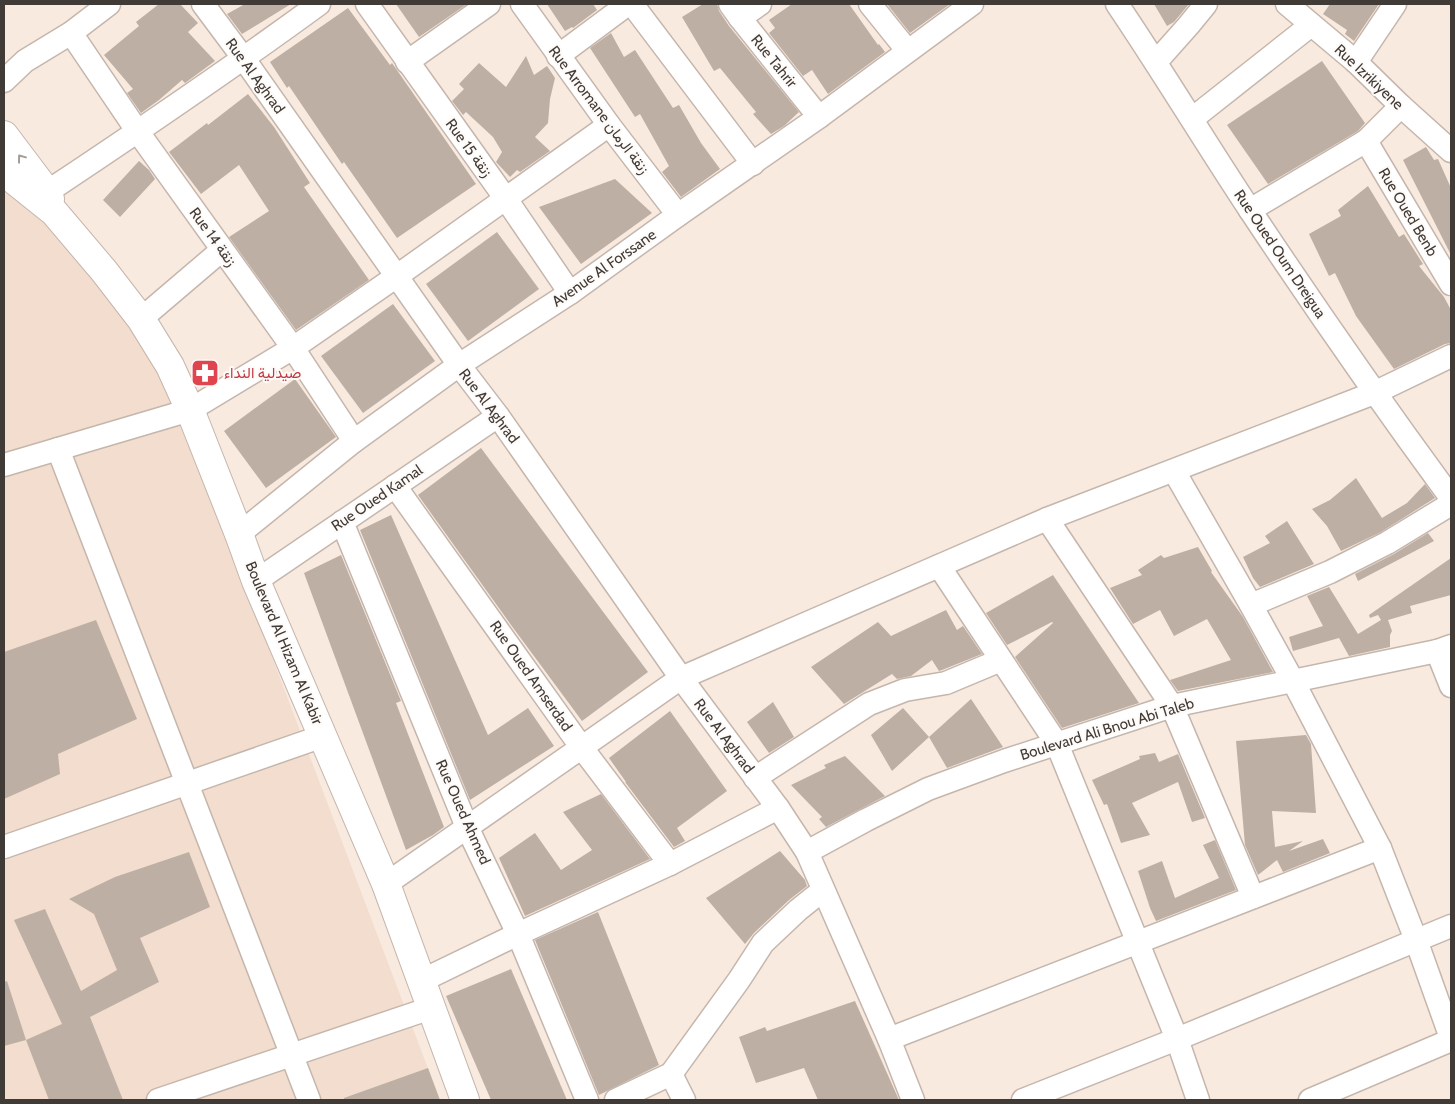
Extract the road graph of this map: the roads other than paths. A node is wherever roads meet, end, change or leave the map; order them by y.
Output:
1 (109, 4) edge
2 (203, 4) edge
3 (319, 4) edge
4 (367, 4) edge
5 (489, 4) edge
6 (522, 4) edge
7 (628, 4) edge
8 (632, 4) edge
9 (760, 4) edge
10 (870, 4) edge
11 (972, 4) edge
12 (1117, 4) edge
13 (1206, 4) edge
14 (1287, 4) edge
15 (1396, 4) edge
16 (735, 11) edge
17 (1311, 25) junction
18 (71, 33) junction
19 (907, 50) junction
20 (558, 56) junction
21 (244, 59) junction
22 (408, 62) junction
23 (1156, 62) junction
24 (1356, 62) junction
25 (14, 64) edge
26 (4, 81) edge
27 (1401, 106) junction
28 (819, 117) junction
29 (1192, 119) junction
30 (609, 125) junction
31 (138, 132) junction
32 (4, 135) edge
33 (1366, 141) junction
34 (1451, 151) edge
35 (753, 164) junction
36 (4, 172) edge
37 (43, 199) junction
38 (506, 199) junction
39 (1250, 210) junction
40 (678, 215) junction
41 (222, 250) junction
42 (398, 276) junction
43 (1451, 284) edge
44 (570, 293) junction
45 (141, 318) junction
46 (293, 348) junction
47 (1451, 356) edge
48 (459, 366) junction
49 (1374, 393) junction
50 (190, 410) junction
51 (498, 416) junction
52 (354, 441) junction
53 (58, 449) junction
54 (4, 465) edge
55 (1174, 471) junction
56 (395, 486) junction
57 (1451, 498) edge
58 (1451, 504) edge
59 (1047, 519) junction
60 (342, 522) junction
61 (240, 534) junction
62 (939, 566) junction
63 (256, 581) junction
64 (1252, 605) junction
65 (1444, 648) edge
66 (1001, 660) junction
67 (681, 678) junction
68 (1294, 681) junction
69 (1451, 686) edge
70 (1172, 706) junction
71 (323, 736) junction
72 (1057, 744) junction
73 (582, 748) junction
74 (755, 778) junction
75 (187, 784) junction
76 (778, 808) junction
77 (468, 827) junction
78 (4, 847) edge
79 (1380, 848) junction
80 (807, 852) junction
81 (670, 864) junction
82 (386, 884) junction
83 (823, 890) junction
84 (1253, 898) junction
85 (1451, 926) edge
86 (518, 934) junction
87 (1416, 940) junction
88 (1137, 943) junction
89 (421, 981) junction
90 (431, 1008) junction
91 (889, 1039) junction
92 (1177, 1039) junction
93 (1451, 1039) edge
94 (291, 1055) junction
95 (671, 1074) junction
96 (1336, 1096) edge
97 (158, 1100) edge
98 (309, 1100) edge
99 (465, 1100) edge
100 (587, 1100) edge
101 (616, 1100) edge
102 (684, 1100) edge
103 (913, 1100) edge
104 (1023, 1100) edge
105 (1198, 1100) edge
106 (1310, 1100) edge

1 - 18 street
2 - 21 street, Rue Al Aghrad
3 - 21 street
4 - 22 street, Rue 15 زنقة
5 - 22 street
6 - 20 street, Rue Arromane زنقة الرمان
7 - 20 street
8 - 35 street
9 - 16 street
10 - 19 street
11 - 19 street, Avenue Al Forssane
12 - 23 street, Rue Oued Oum Dreigua
13 - 23 street
14 - 17 street, Rue Izrikiyene
15 - 24 street
16 - 28 street, Rue Tahrir
17 - 24 street, Rue Izrikiyene
17 - 29 street
18 - 25 street
18 - 31 street, Rue 14 زنقة
19 - 28 street, Avenue Al Forssane
20 - 30 street, Rue Arromane زنقة الرمان
21 - 31 street
21 - 42 street, Rue Al Aghrad
22 - 38 street, Rue 15 زنقة
23 - 29 street, Rue Oued Oum Dreigua
24 - 27 street, Rue Izrikiyene
25 - 26 street
27 - 33 street
27 - 34 street, Rue Izrikiyene
28 - 35 street, Avenue Al Forssane
29 - 39 street, Rue Oued Oum Dreigua
30 - 38 street
30 - 40 street, Rue Arromane زنقة الرمان
31 - 37 street
31 - 41 street, Rue 14 زنقة
37 -> 32 street, Boulevard Al Hizam Al Kabir
33 - 39 street
33 - 43 street, Rue Oued Benb
35 - 40 street, Avenue Al Forssane
36 - 37 street, Boulevard Al Hizam Al Kabir
37 - 45 street, Boulevard Al Hizam Al Kabir
38 - 42 street
38 - 44 street, Rue 15 زنقة
39 - 49 street, Rue Oued Oum Dreigua
40 - 44 street, Avenue Al Forssane
41 - 45 street
41 - 46 street, Rue 14 زنقة
42 - 46 street
42 - 48 street, Rue Al Aghrad
44 - 48 street, Avenue Al Forssane
45 - 50 street, Boulevard Al Hizam Al Kabir
46 - 50 street
46 - 52 street, Rue 14 زنقة
47 - 49 street
48 - 51 street, Rue Al Aghrad
48 - 52 street, Avenue Al Forssane
49 - 55 street
49 - 57 street, Rue Oued Oum Dreigua
50 - 53 street
50 - 61 street, Boulevard Al Hizam Al Kabir
51 - 56 street, Rue Oued Kamal
51 - 67 street, Rue Al Aghrad
52 - 61 street, Avenue Al Forssane
53 - 54 street
53 - 75 street
55 - 59 street
55 - 64 street
56 - 60 street, Rue Oued Kamal
56 - 73 street, Rue Oued Amserdad
58 - 64 street
59 - 62 street
59 - 70 street
60 - 63 street, Rue Oued Kamal
60 - 77 street, Rue Oued Ahmed
61 - 63 street, Boulevard Al Hizam Al Kabir
62 - 66 street
62 - 67 street
63 - 71 street, Boulevard Al Hizam Al Kabir
64 - 68 street
65 - 68 street, Boulevard Ali Bnou Abi Taleb
65 - 69 street
66 - 72 street
66 - 74 street
67 - 73 street
67 - 74 street, Rue Al Aghrad
68 - 70 street, Boulevard Ali Bnou Abi Taleb
68 - 79 street
70 - 72 street, Boulevard Ali Bnou Abi Taleb
70 - 84 street
71 - 75 street
71 - 82 street, Boulevard Al Hizam Al Kabir
72 - 80 street, Boulevard Ali Bnou Abi Taleb
72 - 88 street
73 - 77 street
73 - 81 street, Rue Oued Amserdad
74 - 76 street, Rue Al Aghrad
75 - 78 street
75 - 94 street
76 - 80 street, Rue Al Aghrad
76 - 81 street
77 - 82 street
77 - 86 street, Rue Oued Ahmed
79 - 84 street
79 - 87 street
80 - 83 street, Rue Al Aghrad
81 - 86 street
82 - 89 street, Boulevard Al Hizam Al Kabir
83 - 91 street, Rue Al Aghrad
83 - 95 street
84 - 88 street
85 - 87 street
86 - 89 street
86 - 100 street, Rue Oued Ahmed
87 - 92 street
87 - 93 street
88 - 91 street
88 - 92 street
89 - 90 street, Boulevard Al Hizam Al Kabir
90 - 94 street
90 - 99 street, Boulevard Al Hizam Al Kabir
91 - 103 street, Rue Al Aghrad
92 - 104 street
92 - 105 street
93 - 96 street
94 - 97 street
94 - 98 street
95 - 101 street
95 - 102 street
96 - 106 street

